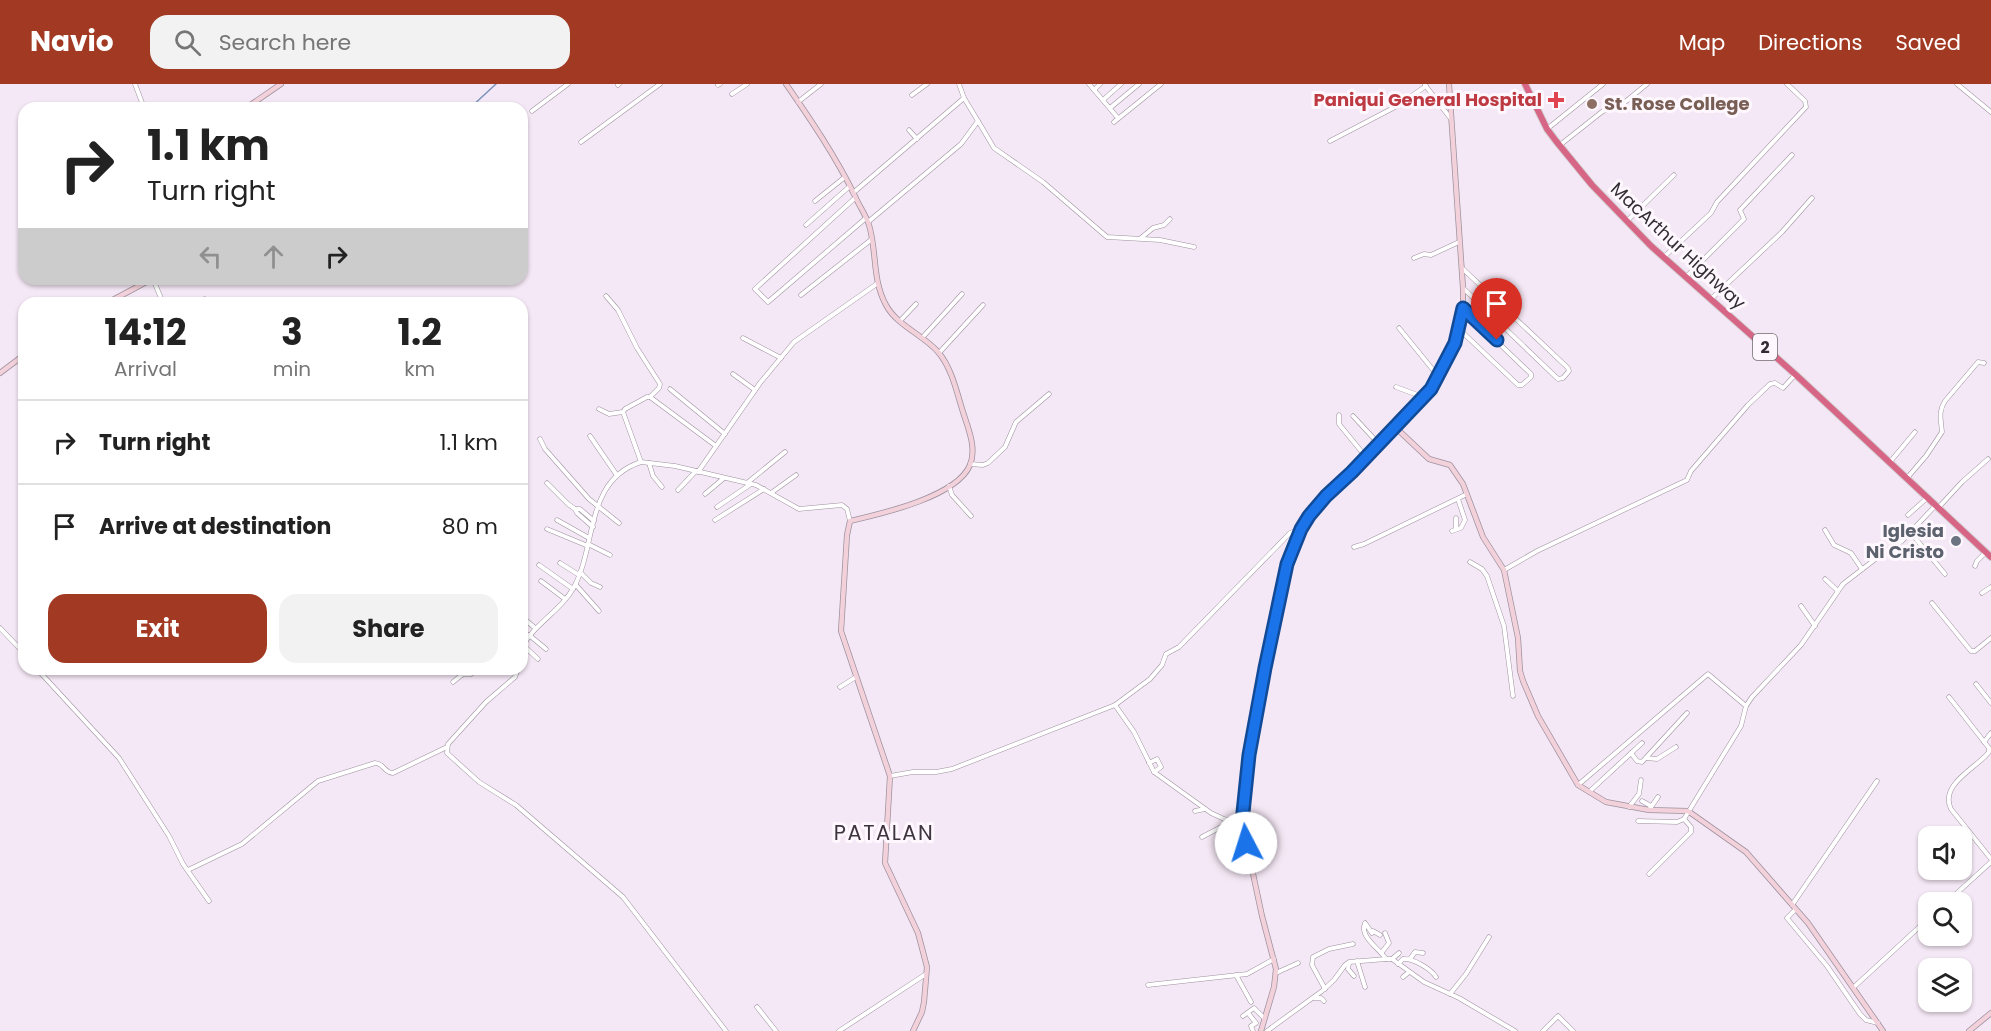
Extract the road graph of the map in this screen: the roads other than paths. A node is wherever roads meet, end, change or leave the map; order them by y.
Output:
1 (135, 84) edge
2 (281, 84) edge
3 (568, 84) edge
4 (660, 84) edge
5 (747, 84) edge
6 (786, 84) edge
7 (821, 84) edge
8 (927, 84) edge
9 (959, 84) edge
10 (1089, 84) edge
11 (1100, 84) edge
12 (1121, 84) edge
13 (1139, 84) edge
14 (1161, 84) edge
15 (1449, 84) edge
16 (1525, 84) edge
17 (1603, 84) edge
18 (1647, 84) edge
19 (1787, 84) edge
20 (1957, 84) edge
21 (1425, 85) edge
22 (1094, 90) junction
23 (732, 94) dead end
24 (912, 95) dead end
25 (964, 98) junction
26 (1103, 100) junction
27 (142, 102) edge
28 (255, 102) edge
29 (798, 102) junction
30 (1110, 108) junction
31 (532, 111) dead end
32 (1991, 112) edge
33 (1119, 118) junction
34 (1451, 119) junction
35 (978, 121) junction
36 (1114, 122) dead end
37 (1547, 129) junction
38 (909, 130) dead end
39 (917, 139) junction
40 (1330, 141) dead end
41 (581, 142) dead end
42 (1560, 145) junction
43 (1792, 155) dead end
44 (1674, 175) dead end
45 (845, 177) junction
46 (850, 186) junction
47 (854, 195) junction
48 (1812, 198) dead end
49 (815, 201) dead end
50 (1170, 219) dead end
51 (867, 220) junction
52 (1626, 222) junction
53 (806, 225) dead end
54 (873, 239) junction
55 (1141, 239) junction
56 (1459, 242) junction
57 (1194, 247) dead end
58 (1664, 257) junction
59 (1414, 258) dead end
60 (1461, 268) junction
61 (1686, 277) junction
62 (878, 283) junction
63 (142, 285) edge
64 (1462, 288) junction
65 (962, 294) dead end
66 (801, 295) dead end
67 (606, 296) dead end
68 (118, 297) edge
69 (1710, 299) junction
70 (916, 304) dead end
71 (983, 305) dead end
72 (1463, 308) junction
73 (900, 321) junction
74 (1399, 328) dead end
75 (1459, 329) junction
76 (743, 338) dead end
77 (922, 338) junction
78 (939, 352) junction
79 (781, 358) junction
80 (18, 360) edge
81 (1984, 363) dead end
82 (0, 373) edge
83 (733, 374) dead end
84 (1796, 375) junction
85 (1438, 376) junction
86 (1396, 387) dead end
87 (670, 389) dead end
88 (755, 390) junction
89 (1048, 394) dead end
90 (1424, 397) junction
91 (650, 398) junction
92 (599, 409) dead end
93 (623, 412) junction
94 (1339, 415) dead end
95 (1353, 416) dead end
96 (1395, 427) junction
97 (1916, 432) dead end
98 (725, 434) junction
99 (590, 436) dead end
100 (540, 439) dead end
101 (1379, 444) junction
102 (717, 446) junction
103 (785, 452) dead end
104 (1366, 457) junction
105 (1988, 459) dead end
106 (641, 462) junction
107 (1890, 462) junction
108 (649, 463) junction
109 (970, 464) junction
110 (697, 472) junction
111 (616, 474) junction
112 (796, 475) dead end
113 (724, 478) junction
114 (1907, 478) junction
115 (547, 483) dead end
116 (750, 484) junction
117 (949, 486) junction
118 (662, 487) dead end
119 (764, 489) junction
120 (678, 490) dead end
121 (771, 493) junction
122 (705, 494) dead end
123 (1467, 494) junction
124 (1928, 497) junction
125 (1458, 499) junction
126 (598, 505) junction
127 (1938, 506) junction
128 (717, 507) dead end
129 (575, 508) junction
130 (1908, 515) dead end
131 (971, 516) dead end
132 (1456, 518) dead end
133 (557, 520) dead end
134 (715, 520) dead end
135 (594, 521) junction
136 (849, 521) junction
137 (619, 523) dead end
138 (593, 526) junction
139 (548, 529) dead end
140 (1301, 529) junction
141 (1825, 530) dead end
142 (1911, 533) junction
143 (588, 543) junction
144 (1353, 547) dead end
145 (1985, 552) junction
146 (610, 555) dead end
147 (1991, 557) edge
148 (1470, 562) dead end
149 (560, 563) dead end
150 (538, 565) dead end
151 (1975, 566) dead end
152 (1862, 569) junction
153 (1504, 570) junction
154 (580, 574) junction
155 (1945, 574) dead end
156 (1825, 579) dead end
157 (541, 581) dead end
158 (574, 587) junction
159 (600, 587) dead end
160 (1991, 587) edge
161 (1838, 591) junction
162 (1982, 593) dead end
163 (565, 599) junction
164 (1932, 603) dead end
165 (1801, 606) dead end
166 (599, 611) dead end
167 (528, 622) edge
168 (1514, 623) junction
169 (1505, 626) junction
170 (1815, 626) junction
171 (0, 628) edge
172 (535, 628) junction
173 (529, 635) joint
174 (1991, 638) edge
175 (18, 647) edge
176 (546, 649) dead end
177 (528, 651) edge
178 (538, 659) dead end
179 (43, 675) edge
180 (462, 675) edge
181 (516, 675) edge
182 (856, 677) junction
183 (453, 682) dead end
184 (1976, 684) dead end
185 (840, 687) dead end
186 (1513, 696) dead end
187 (1949, 697) dead end
188 (1991, 703) edge
189 (1115, 705) junction
190 (1746, 706) junction
191 (1687, 713) dead end
192 (1991, 733) edge
193 (1984, 742) junction
194 (1641, 743) dead end
195 (447, 747) junction
196 (1676, 747) dead end
197 (1630, 753) junction
198 (1646, 758) junction
199 (1149, 763) junction
200 (1154, 772) junction
201 (890, 776) junction
202 (1641, 780) dead end
203 (1877, 781) dead end
204 (1578, 784) junction
205 (1589, 792) junction
206 (1658, 797) dead end
207 (1642, 801) dead end
208 (1629, 807) junction
209 (1650, 808) junction
210 (1206, 809) junction
211 (1195, 811) dead end
212 (1688, 811) junction
213 (1243, 817) junction
214 (1684, 819) junction
215 (1228, 820) junction
216 (1638, 821) dead end
217 (1202, 837) dead end
218 (1991, 860) edge
219 (188, 870) junction
220 (1649, 874) dead end
221 (1958, 892) edge
222 (209, 901) dead end
223 (1793, 908) junction
224 (1918, 928) edge
225 (1373, 931) junction
226 (1489, 937) dead end
227 (1368, 938) junction
228 (1353, 944) dead end
229 (1382, 952) junction
230 (1399, 953) dead end
231 (1423, 953) dead end
232 (1274, 959) junction
233 (1389, 959) junction
234 (1410, 959) junction
235 (1349, 962) junction
236 (1357, 962) junction
237 (1298, 963) dead end
238 (1398, 964) junction
239 (1409, 972) junction
240 (1276, 973) junction
241 (927, 974) junction
242 (1236, 975) junction
243 (1354, 976) dead end
244 (1403, 977) dead end
245 (1436, 977) dead end
246 (1148, 985) dead end
247 (1365, 987) dead end
248 (1854, 987) junction
249 (1325, 989) junction
250 (1450, 994) junction
251 (1314, 998) junction
252 (1324, 1001) dead end
253 (1244, 1003) dead end
254 (757, 1007) dead end
255 (1248, 1013) junction
256 (1991, 1013) edge
257 (1243, 1016) dead end
258 (1264, 1018) junction
259 (1878, 1023) junction
260 (726, 1031) edge
261 (776, 1031) edge
262 (839, 1031) edge
263 (913, 1031) edge
264 (1253, 1031) edge
265 (1261, 1031) edge
266 (1267, 1031) edge
267 (1515, 1031) edge
268 (1544, 1031) edge
269 (1573, 1031) edge
270 (1883, 1031) edge
271 (1969, 1031) edge

1 - 27 street
2 - 28 street
3 - 31 street
4 - 41 street
5 - 23 street
6 - 29 street
7 - 29 street
8 - 24 street
9 - 25 street
10 - 22 street
11 - 22 street
12 - 26 street
13 - 30 street
14 - 33 street
15 - 34 street
16 - 37 highway, MacArthur Highway / 2
17 - 37 street
18 - 42 street
19 - 58 street
20 - 32 street
21 - 34 street
21 - 40 street
22 - 26 street
25 - 35 street
25 - 39 street
26 - 30 street
29 - 45 street
30 - 33 street
33 - 36 street
34 - 56 street
35 - 51 street
35 - 55 street
37 - 42 highway, MacArthur Highway / 2
38 - 39 street
39 - 47 street
42 - 52 highway, MacArthur Highway / 2
43 - 61 street
44 - 52 street
45 - 46 street
45 - 49 street
46 - 47 street
46 - 53 street
47 - 51 street
47 - 51 street
48 - 69 street
50 - 55 street
51 - 54 street
52 - 58 highway, MacArthur Highway / 2
54 - 62 street
54 - 66 street
55 - 57 street
56 - 59 street
56 - 60 street
58 - 61 highway, MacArthur Highway / 2
60 - 64 street
60 - 64 street
61 - 69 highway, MacArthur Highway / 2
62 - 73 street
62 - 79 street
63 - 68 street
64 - 72 street
65 - 77 street
67 - 91 street
69 - 84 highway, MacArthur Highway / 2
70 - 73 street
71 - 78 street
72 - 75 street
72 - 75 street
73 - 77 street
74 - 85 street
75 - 85 street
76 - 79 street
77 - 78 street
78 - 109 street
79 - 88 street
80 - 82 street
81 - 114 street
83 - 88 street
84 - 107 highway, MacArthur Highway / 2
84 - 153 street
85 - 90 street
86 - 90 street
87 - 98 street
88 - 98 street
89 - 109 street
90 - 96 street
91 - 93 street
91 - 102 street
92 - 93 street
93 - 106 street
94 - 104 street
95 - 101 street
96 - 101 street
96 - 123 street
97 - 107 street
98 - 102 street
99 - 111 street
100 - 126 street
101 - 104 street
102 - 110 street
103 - 116 street
104 - 140 street
105 - 127 street
106 - 108 street
106 - 111 street
107 - 114 highway, MacArthur Highway / 2
108 - 110 street
108 - 118 street
109 - 117 street
110 - 113 street
110 - 120 street
111 - 126 street
112 - 121 street
113 - 116 street
113 - 122 street
114 - 124 highway, MacArthur Highway / 2
115 - 129 street
116 - 119 street
116 - 128 street
117 - 131 street
117 - 136 street
119 - 121 street
119 - 134 street
121 - 136 street
123 - 125 street
123 - 153 street
124 - 127 highway, MacArthur Highway / 2
124 - 130 street
125 - 132 street
125 - 144 street
126 - 135 street
126 - 137 street
127 - 142 street
127 - 145 highway, MacArthur Highway / 2
129 - 135 street
129 - 138 street
133 - 143 street
135 - 138 street
136 - 182 street
138 - 143 street
139 - 143 street
140 - 189 street
140 - 213 street
141 - 152 street
142 - 152 street
142 - 155 street
143 - 146 street
143 - 154 street
145 - 147 highway, MacArthur Highway / 2
145 - 151 street
148 - 169 street
149 - 154 street
150 - 158 street
152 - 161 street
153 - 168 street
154 - 158 street
154 - 159 street
156 - 161 street
157 - 163 street
158 - 163 street
158 - 166 street
160 - 162 street
161 - 170 street
163 - 172 street
164 - 174 street
165 - 170 street
167 - 172 street
168 - 169 street
168 - 204 street
169 - 186 street
170 - 190 street
171 - 175 street
172 - 173 street
173 - 176 street
177 - 178 street
179 - 219 street
180 - 183 street
181 - 195 street
182 - 185 street
182 - 201 street
184 - 188 street
187 - 193 street
189 - 199 street
189 - 201 street
190 - 204 street
190 - 212 street
191 - 198 street
192 - 193 street
193 - 218 street
194 - 197 street
195 - 219 street
195 - 260 street
196 - 198 street
197 - 198 street
197 - 205 street
199 - 200 street
199 - 200 street
200 - 210 street
201 - 241 street
202 - 208 street
203 - 223 street
204 - 205 street
205 - 208 street
206 - 209 street
207 - 209 street
208 - 209 street
209 - 212 street
210 - 211 street
210 - 215 street
212 - 214 street
212 - 223 street
213 - 215 street
213 - 232 street
214 - 216 street
214 - 220 street
215 - 217 street
218 - 221 street
219 - 222 street
223 - 248 street
223 - 259 street
224 - 248 street
225 - 227 street
225 - 227 street
225 - 229 street
226 - 250 street
227 - 229 street
228 - 249 street
229 - 233 street
230 - 233 street
231 - 234 street
232 - 240 street
232 - 242 street
233 - 236 street
233 - 238 street
234 - 238 street
234 - 245 street
235 - 236 street
235 - 243 street
235 - 249 street
236 - 247 street
237 - 240 street
238 - 239 street
239 - 244 street
239 - 250 street
240 - 258 street
241 - 262 street
241 - 263 street
242 - 246 street
242 - 253 street
248 - 259 street
249 - 251 street
250 - 267 street
251 - 252 street
251 - 266 street
254 - 261 street
255 - 257 street
255 - 258 street
255 - 264 street
256 - 271 street
258 - 265 street
259 - 270 street
268 - 269 street

